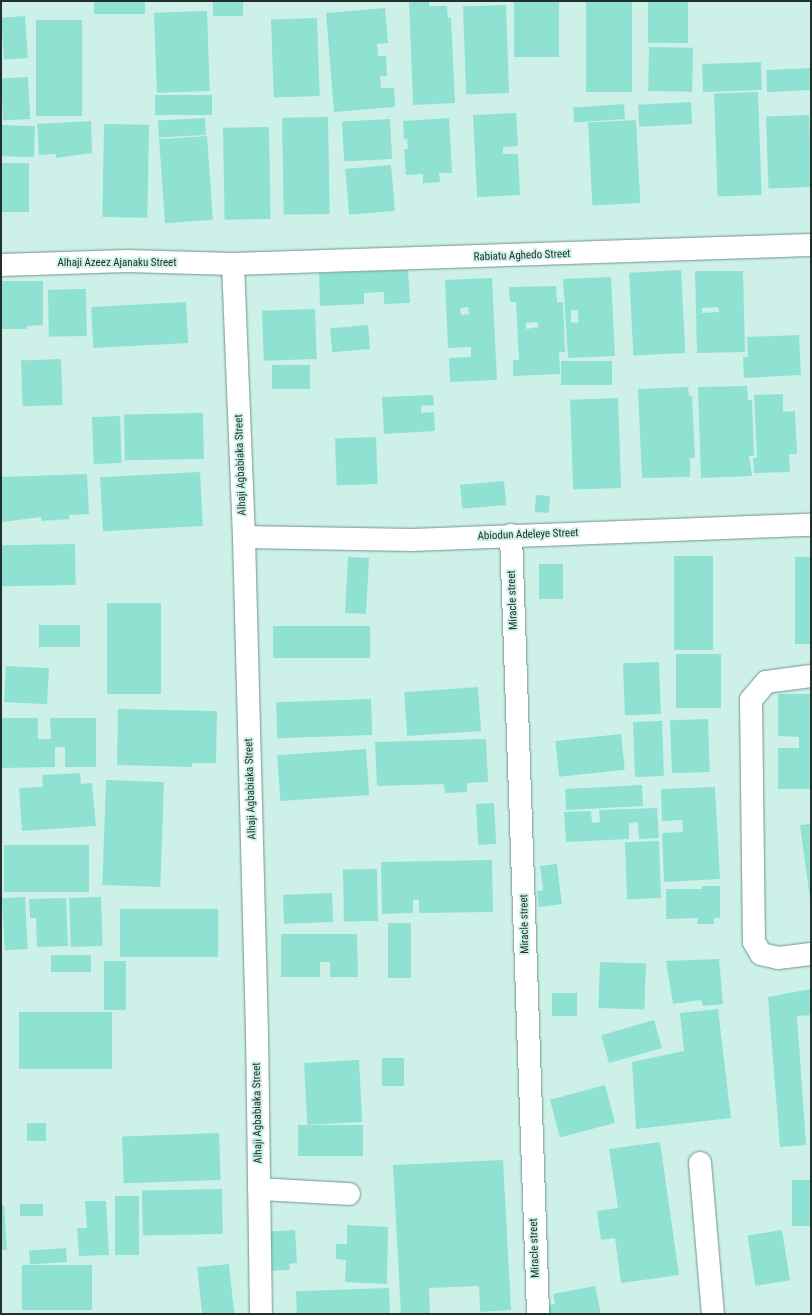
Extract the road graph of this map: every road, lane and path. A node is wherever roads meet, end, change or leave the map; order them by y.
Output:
1 (811, 246) edge
2 (233, 264) junction
3 (1, 265) edge
4 (811, 525) edge
5 (510, 535) junction
6 (244, 536) junction
7 (811, 676) edge
8 (811, 954) edge
9 (700, 1163) dead end
10 (259, 1189) junction
11 (349, 1194) dead end
12 (261, 1314) edge
13 (538, 1314) edge
14 (713, 1314) edge

1 - 2 street, Rabiatu Aghedo Street
2 - 3 street, Alhaji Azeez Ajanaku Street
2 - 6 street, Alhaji Agbabiaka Street
4 - 5 street, Abiodun Adeleye Street
5 - 6 street, Abiodun Adeleye Street
5 - 13 street, Miracle street
6 - 10 street, Alhaji Agbabiaka Street
7 - 8 street
9 - 14 street
10 - 11 street
10 - 12 street, Alhaji Agbabiaka Street

